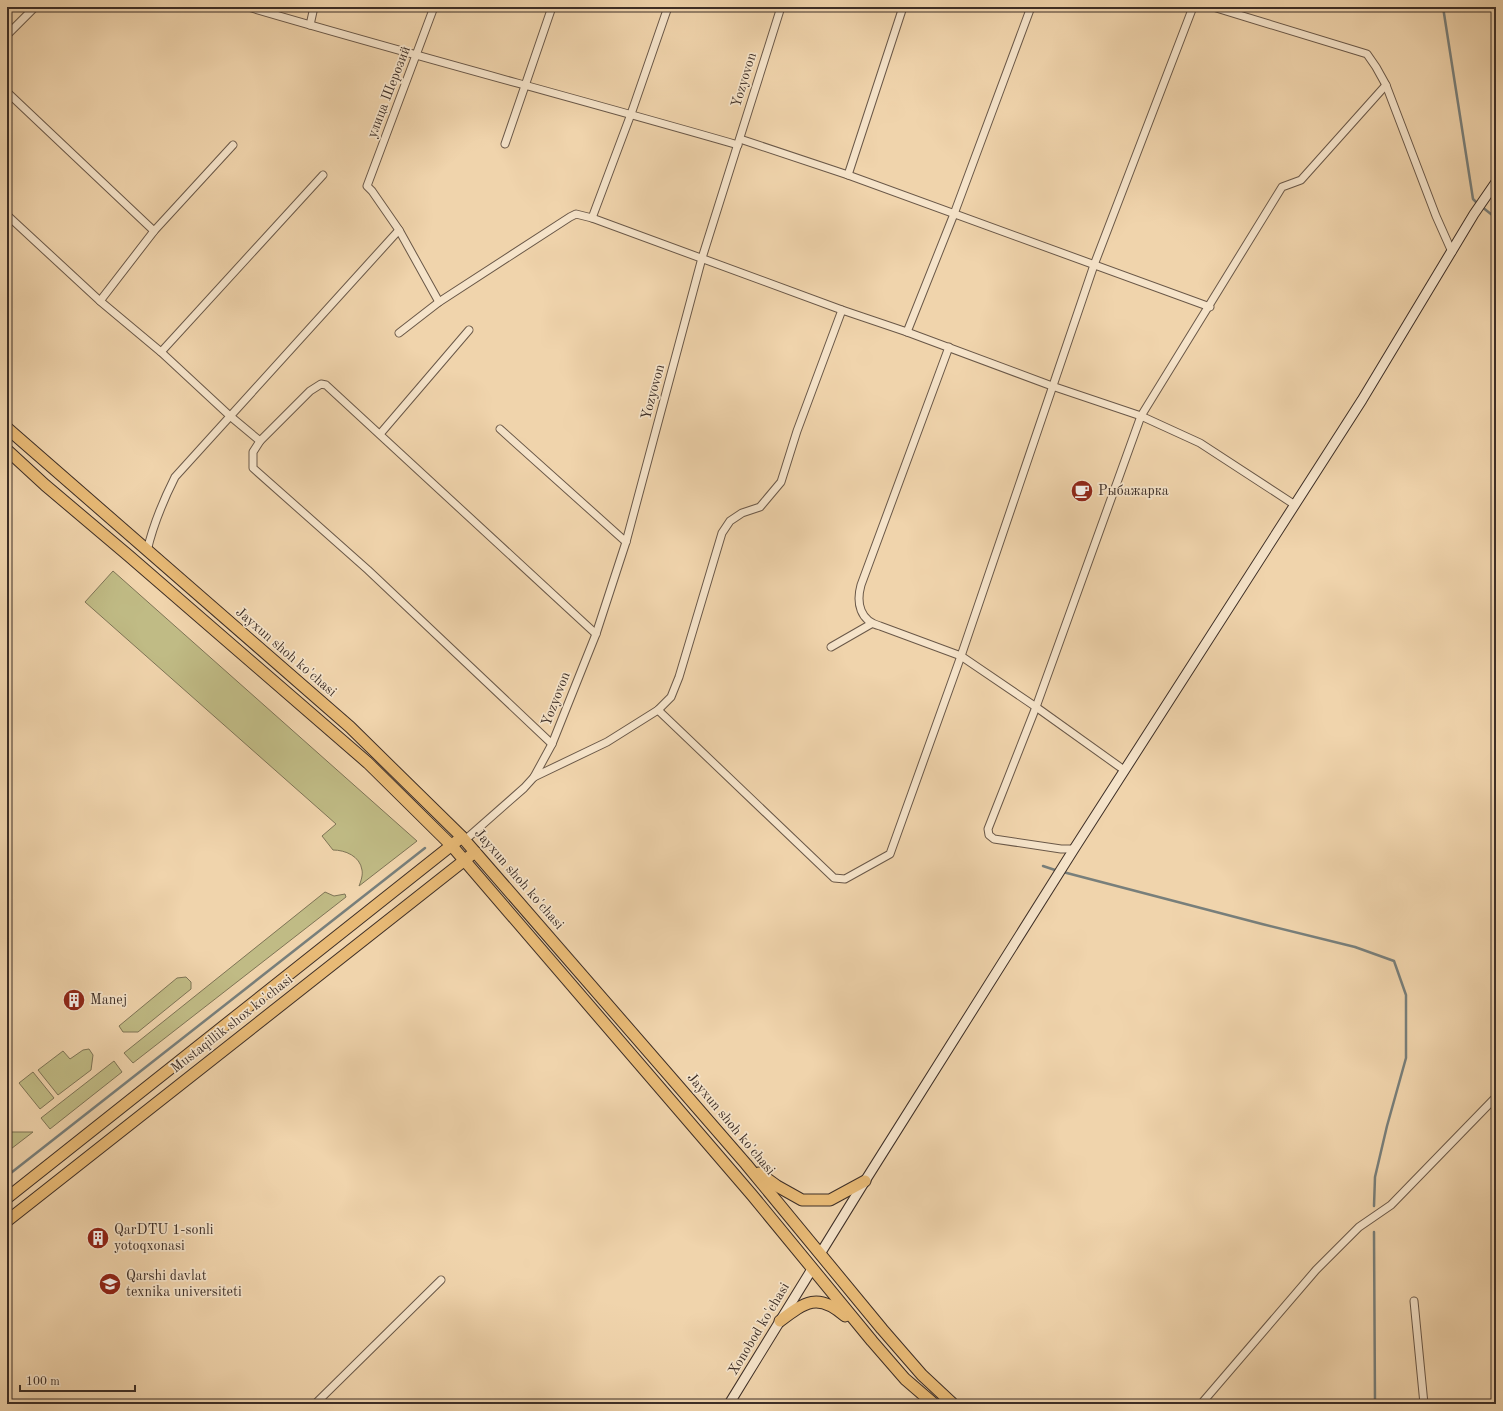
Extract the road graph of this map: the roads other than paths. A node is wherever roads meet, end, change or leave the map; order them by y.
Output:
1 (35, 7) edge
2 (248, 7) edge
3 (314, 7) edge
4 (434, 7) edge
5 (552, 7) edge
6 (668, 7) edge
7 (781, 7) edge
8 (903, 7) edge
9 (1031, 7) edge
10 (1193, 7) edge
11 (1213, 7) edge
12 (310, 25) junction
13 (7, 34) edge
14 (416, 55) junction
15 (526, 85) junction
16 (1386, 85) junction
17 (7, 92) edge
18 (631, 114) junction
19 (739, 142) junction
20 (505, 144) dead end
21 (233, 145) dead end
22 (323, 175) dead end
23 (848, 175) junction
24 (1496, 182) edge
25 (954, 214) junction
26 (7, 215) edge
27 (592, 218) junction
28 (399, 230) junction
29 (154, 231) junction
30 (1452, 252) junction
31 (702, 258) junction
32 (1094, 265) junction
33 (100, 301) junction
34 (439, 302) junction
35 (1210, 307) junction
36 (842, 310) junction
37 (469, 330) dead end
38 (907, 332) junction
39 (399, 333) dead end
40 (949, 347) junction
41 (161, 352) junction
42 (1052, 386) junction
43 (230, 416) junction
44 (1141, 416) junction
45 (7, 428) edge
46 (500, 429) dead end
47 (380, 434) junction
48 (260, 441) junction
49 (7, 450) edge
50 (1295, 505) junction
51 (626, 542) junction
52 (148, 551) junction
53 (871, 624) junction
54 (596, 634) junction
55 (831, 647) dead end
56 (961, 656) junction
57 (1036, 707) junction
58 (658, 710) junction
59 (552, 744) junction
60 (1124, 770) junction
61 (534, 777) junction
62 (463, 839) junction
63 (452, 846) junction
64 (1074, 849) junction
65 (475, 852) junction
66 (464, 861) junction
67 (1496, 1097) edge
68 (746, 1164) junction
69 (865, 1181) junction
70 (7, 1198) edge
71 (7, 1221) edge
72 (820, 1254) junction
73 (812, 1269) junction
74 (441, 1280) dead end
75 (1414, 1301) dead end
76 (780, 1322) junction
77 (872, 1341) junction
78 (315, 1404) edge
79 (729, 1404) edge
80 (934, 1404) edge
81 (953, 1404) edge
82 (1201, 1404) edge
83 (1424, 1404) edge

1 - 13 street
2 - 12 street
3 - 12 street
4 - 14 street, улица Шерозий
5 - 15 street
6 - 18 street
7 - 19 street, Yozyovon
8 - 23 street
9 - 25 street
10 - 32 street
11 - 16 street
12 - 14 street
14 - 15 street
14 - 28 street, улица Шерозий
15 - 18 street
15 - 20 street
16 - 30 street
16 - 35 street
17 - 29 street
18 - 19 street
18 - 27 street
19 - 23 street
19 - 31 street, Yozyovon
21 - 29 street
22 - 41 street
23 - 25 street
24 - 30 main road
25 - 32 street
25 - 38 street
26 - 33 street
27 - 31 street
27 - 34 street
28 - 34 street
28 - 43 street
29 - 33 street
30 - 50 main road
31 - 36 street
31 - 51 street, Yozyovon
32 - 35 street
32 - 42 street
33 - 41 street
34 - 39 street
35 - 44 street
36 - 38 street
36 - 58 street
37 - 47 street
38 - 40 street
40 - 42 street
40 - 53 street
41 - 43 street
42 - 44 street
42 - 56 street
43 - 48 street
43 - 52 street
44 - 50 street
44 - 57 street
45 - 52 main road, Jayxun shoh ko'chasi
46 - 51 street
47 - 48 street
47 - 54 street
48 - 59 street
49 - 63 main road, Jayxun shoh ko'chasi
50 - 60 main road
51 - 54 street, Yozyovon
52 - 62 main road, Jayxun shoh ko'chasi
53 - 55 street
53 - 56 street
54 - 59 street, Yozyovon
56 - 57 street
56 - 58 street
57 - 60 street
57 - 64 street
58 - 61 street
59 - 61 street, Yozyovon
60 - 64 main road
61 - 62 street
62 - 63 main road, Mustaqillik shox ko'chasi
62 - 65 main road, Jayxun shoh ko'chasi
63 - 66 main road, Jayxun shoh ko'chasi
63 - 70 main road, Mustaqillik shox ko'chasi
64 - 69 main road
65 - 66 main road, Mustaqillik shox ko'chasi
65 - 68 main road, Jayxun shoh ko'chasi
66 - 71 main road, Mustaqillik shox ko'chasi
66 - 73 main road, Jayxun shoh ko'chasi
67 - 82 street
68 - 69 main road
68 - 72 main road, Jayxun shoh ko'chasi
69 - 72 main road
72 - 81 main road, Jayxun shoh ko'chasi
73 - 76 main road, Xonobod ko'chasi
73 - 77 main road, Jayxun shoh ko'chasi
74 - 78 street
75 - 83 street
76 - 77 main road
76 - 79 main road, Xonobod ko'chasi
77 - 80 main road, Jayxun shoh ko'chasi

